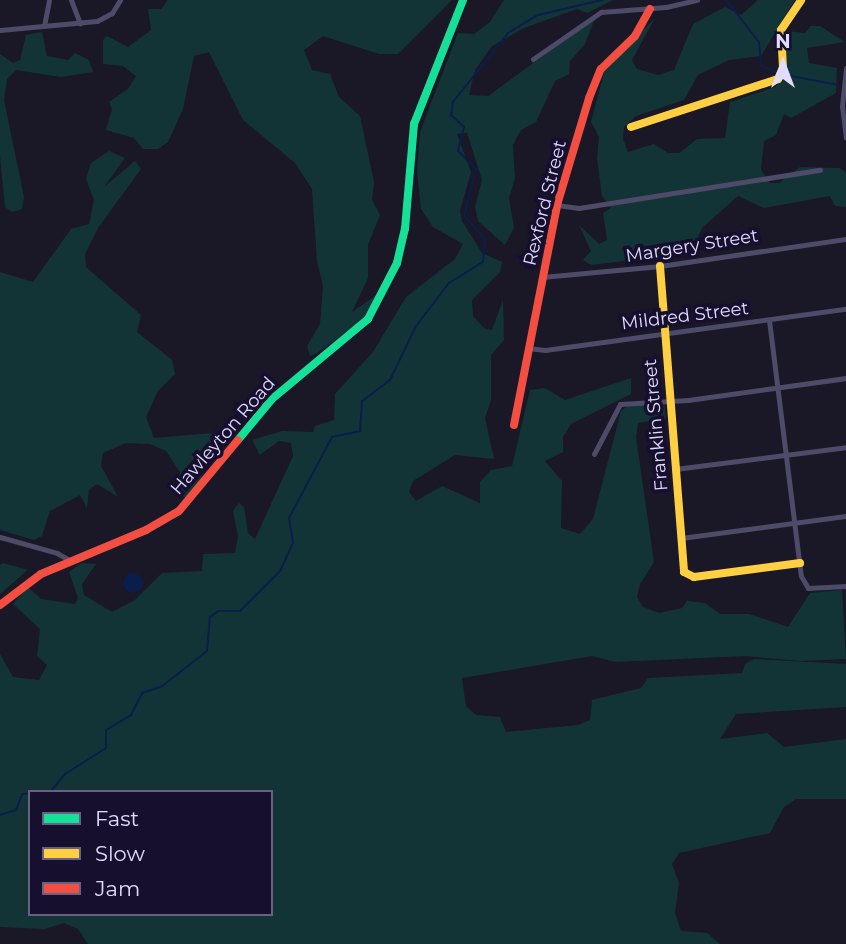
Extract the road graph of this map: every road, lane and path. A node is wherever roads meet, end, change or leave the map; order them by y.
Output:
1 (50, 0) edge
2 (71, 0) edge
3 (120, 0) edge
4 (463, 0) edge
5 (697, 0) edge
6 (801, 0) edge
7 (650, 9) junction
8 (80, 23) junction
9 (44, 26) junction
10 (0, 30) edge
11 (533, 59) dead end
12 (846, 68) edge
13 (631, 127) dead end
14 (846, 138) edge
15 (820, 170) dead end
16 (557, 205) junction
17 (846, 239) edge
18 (660, 266) junction
19 (542, 277) junction
20 (846, 309) edge
21 (769, 320) junction
22 (664, 332) junction
23 (528, 348) junction
24 (846, 378) edge
25 (778, 387) junction
26 (670, 400) junction
27 (514, 425) dead end
28 (846, 447) edge
29 (594, 454) dead end
30 (786, 454) junction
31 (675, 469) junction
32 (846, 516) edge
33 (797, 523) junction
34 (0, 537) edge
35 (681, 538) junction
36 (71, 561) junction
37 (800, 563) junction
38 (846, 586) edge
39 (0, 605) edge

1 - 9 street
2 - 8 street
3 - 8 street
4 - 36 street, Hawleyton Road
5 - 7 street
6 - 13 street
7 - 11 street
7 - 16 street, Rexford Street
8 - 9 street
9 - 10 street
12 - 14 street
15 - 16 street
16 - 19 street, Rexford Street
17 - 18 street, Margery Street
18 - 19 street, Margery Street
18 - 22 street, Franklin Street
19 - 23 street, Rexford Street
20 - 21 street, Mildred Street
21 - 22 street, Mildred Street
21 - 25 street
22 - 23 street, Mildred Street
22 - 26 street, Franklin Street
23 - 27 street, Rexford Street
24 - 25 street
25 - 26 street
25 - 30 street
26 - 29 street
26 - 31 street, Franklin Street
28 - 30 street
30 - 31 street
30 - 33 street
31 - 35 street, Franklin Street
32 - 33 street
33 - 35 street
33 - 37 street
34 - 36 street
35 - 37 street, Franklin Street
36 - 39 street, Hawleyton Road
37 - 38 street

